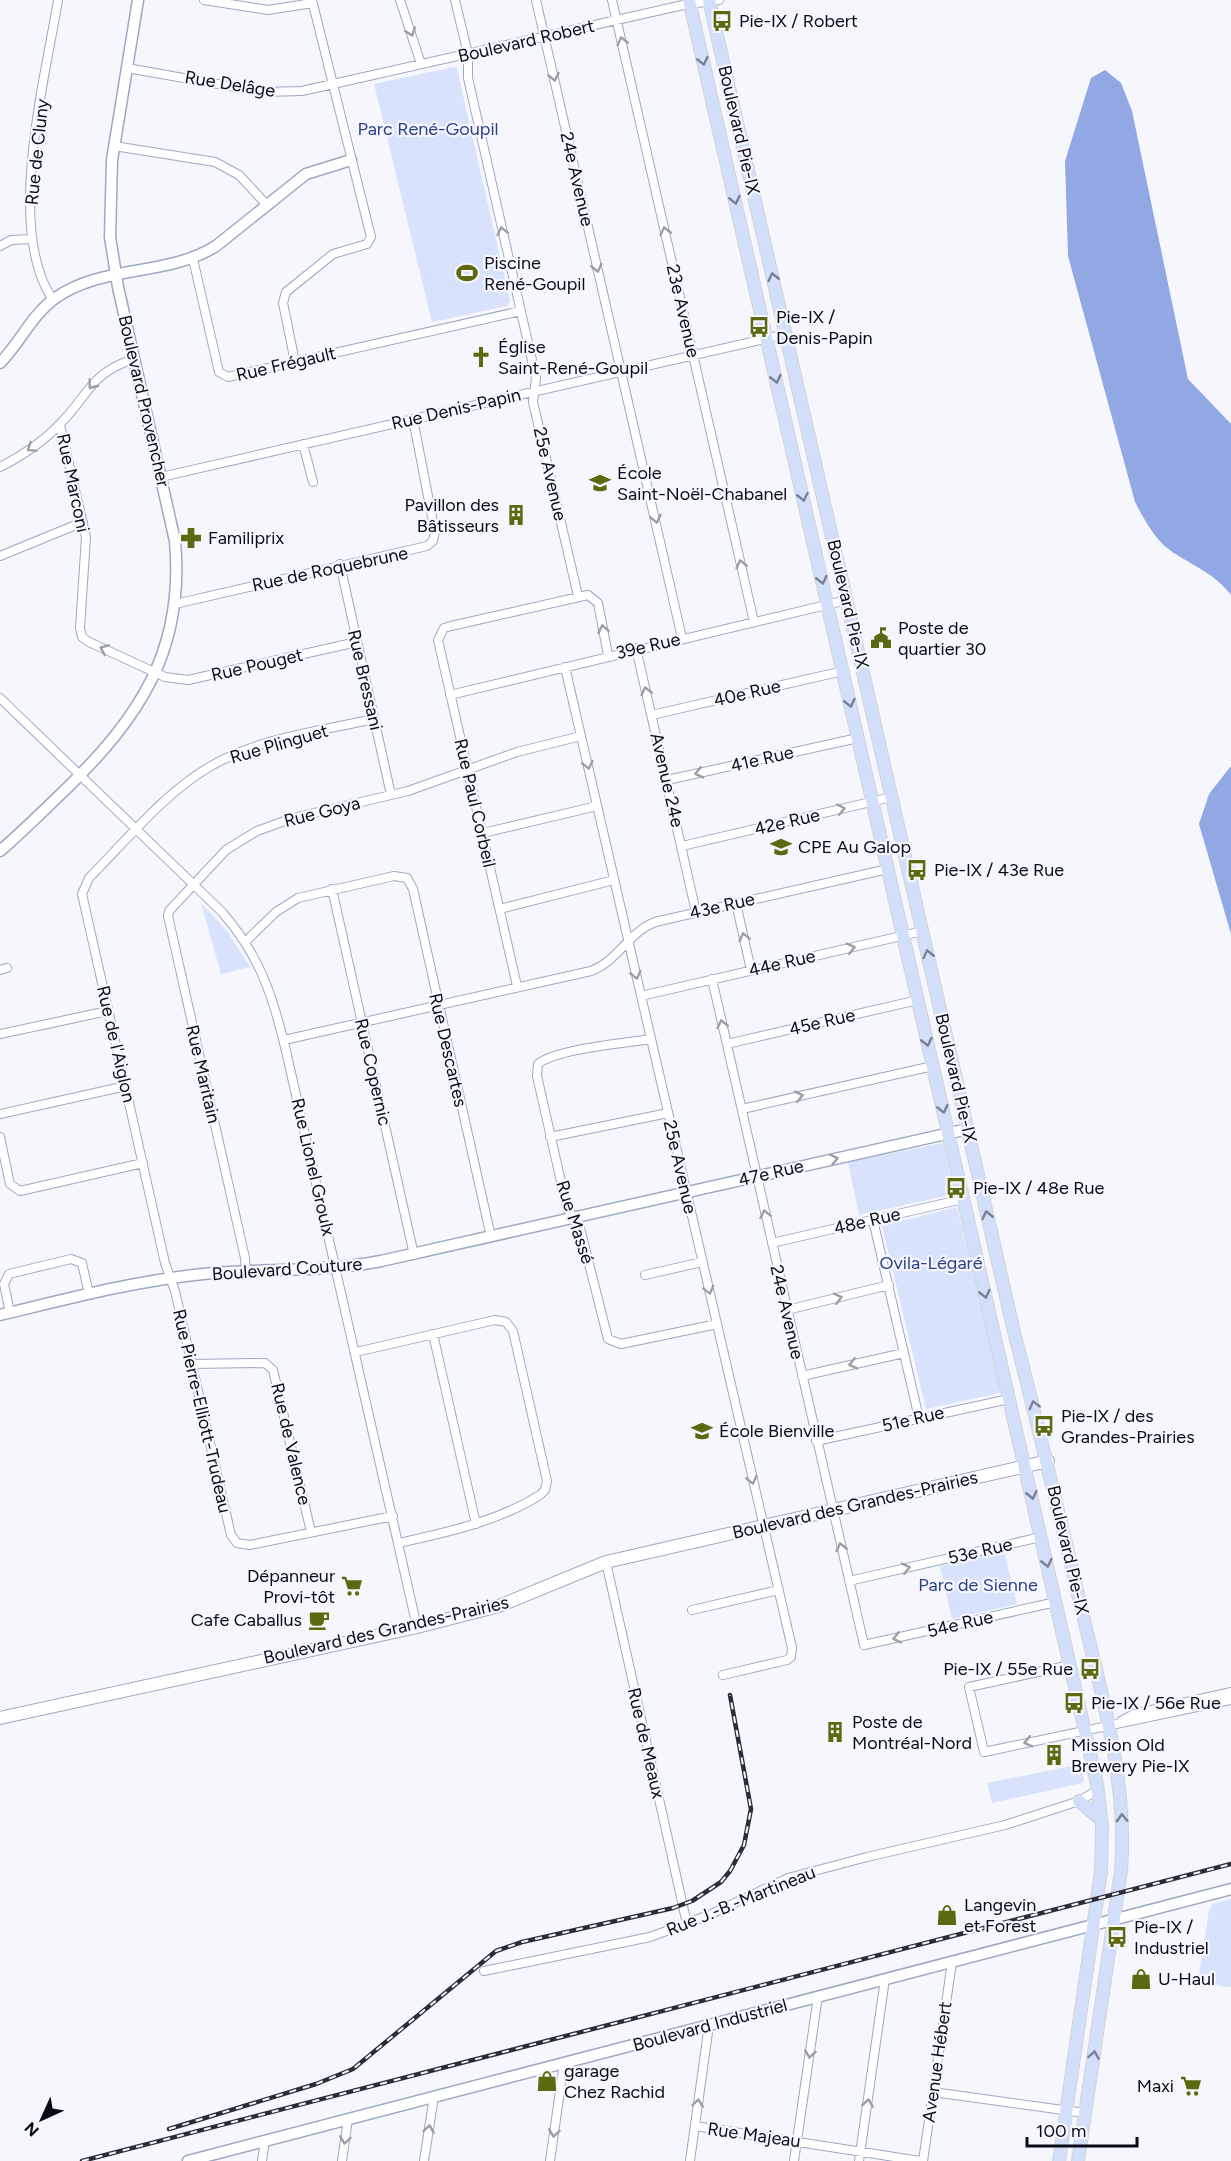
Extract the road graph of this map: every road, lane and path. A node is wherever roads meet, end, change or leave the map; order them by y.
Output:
1 (58, 0) edge
2 (138, 0) edge
3 (204, 0) edge
4 (400, 0) edge
5 (455, 0) edge
6 (536, 0) edge
7 (612, 0) edge
8 (713, 1) edge
9 (313, 2) edge
10 (690, 2) edge
11 (617, 20) junction
12 (545, 37) junction
13 (468, 54) junction
14 (421, 64) junction
15 (127, 68) junction
16 (333, 85) junction
17 (114, 146) junction
18 (351, 160) junction
19 (267, 205) junction
20 (31, 239) junction
21 (0, 246) edge
22 (193, 259) junction
23 (115, 274) junction
24 (53, 300) junction
25 (521, 311) junction
26 (786, 334) junction
27 (767, 338) junction
28 (693, 354) junction
29 (133, 359) junction
30 (295, 362) junction
31 (0, 363) edge
32 (621, 371) junction
33 (534, 390) junction
34 (413, 419) junction
35 (60, 425) junction
36 (303, 444) junction
37 (0, 467) edge
38 (161, 477) junction
39 (313, 482) dead end
40 (83, 522) junction
41 (0, 556) edge
42 (340, 564) junction
43 (578, 596) junction
44 (847, 600) junction
45 (175, 604) junction
46 (828, 605) junction
47 (754, 621) junction
48 (682, 638) junction
49 (357, 642) junction
50 (636, 648) junction
51 (608, 655) junction
52 (565, 667) junction
53 (843, 672) junction
54 (157, 673) junction
55 (450, 694) junction
56 (0, 698) edge
57 (652, 716) junction
58 (374, 718) junction
59 (581, 736) junction
60 (858, 738) junction
61 (467, 770) junction
62 (80, 775) junction
63 (667, 780) junction
64 (391, 795) junction
65 (892, 797) junction
66 (873, 802) junction
67 (597, 806) junction
68 (137, 830) junction
69 (483, 833) junction
70 (682, 846) junction
71 (0, 851) edge
72 (888, 869) junction
73 (614, 880) junction
74 (194, 885) junction
75 (332, 889) junction
76 (736, 903) junction
77 (500, 909) junction
78 (696, 912) junction
79 (922, 931) junction
80 (903, 936) junction
81 (245, 942) junction
82 (628, 943) junction
83 (751, 970) junction
84 (712, 979) junction
85 (517, 986) junction
86 (641, 996) junction
87 (918, 1000) junction
88 (438, 1005) junction
89 (108, 1011) junction
90 (362, 1022) junction
91 (0, 1034) edge
92 (651, 1039) junction
93 (284, 1040) junction
94 (727, 1044) junction
95 (933, 1066) junction
96 (126, 1086) junction
97 (742, 1109) junction
98 (668, 1113) junction
99 (0, 1114) edge
100 (968, 1129) junction
101 (948, 1134) junction
102 (0, 1137) edge
103 (550, 1137) junction
104 (143, 1163) junction
105 (757, 1176) junction
106 (686, 1192) junction
107 (963, 1199) junction
108 (574, 1218) junction
109 (873, 1220) junction
110 (490, 1237) junction
111 (772, 1243) junction
112 (414, 1255) junction
113 (702, 1262) junction
114 (336, 1269) junction
115 (246, 1272) junction
116 (645, 1275) dead end
117 (170, 1277) junction
118 (889, 1285) junction
119 (89, 1294) junction
120 (787, 1310) junction
121 (5, 1314) edge
122 (717, 1324) junction
123 (433, 1334) junction
124 (356, 1352) junction
125 (903, 1353) junction
126 (191, 1364) junction
127 (802, 1376) junction
128 (1010, 1398) junction
129 (919, 1418) junction
130 (816, 1441) junction
131 (1048, 1461) junction
132 (1025, 1466) junction
133 (833, 1510) junction
134 (393, 1515) junction
135 (476, 1524) junction
136 (764, 1526) junction
137 (311, 1532) junction
138 (1041, 1537) junction
139 (399, 1543) junction
140 (606, 1562) junction
141 (849, 1581) junction
142 (779, 1590) junction
143 (1056, 1602) junction
144 (692, 1610) dead end
145 (417, 1627) junction
146 (864, 1645) joint
147 (1070, 1665) junction
148 (723, 1676) dead end
149 (1231, 1692) edge
150 (1231, 1700) edge
151 (0, 1718) edge
152 (1113, 1723) junction
153 (1085, 1729) junction
154 (1098, 1791) junction
155 (1079, 1801) junction
156 (1101, 1820) junction
157 (1231, 1889) edge
158 (1114, 1920) junction
159 (687, 1924) junction
160 (1093, 1926) junction
161 (952, 1962) junction
162 (484, 1971) dead end
163 (885, 1979) junction
164 (819, 1996) junction
165 (709, 2025) junction
166 (564, 2062) junction
167 (933, 2092) junction
168 (434, 2096) junction
169 (1065, 2112) junction
170 (1085, 2113) junction
171 (348, 2119) junction
172 (695, 2126) junction
173 (265, 2140) junction
174 (797, 2141) junction
175 (861, 2151) junction
176 (188, 2161) edge
177 (262, 2161) edge
178 (342, 2161) edge
179 (424, 2161) edge
180 (550, 2161) edge
181 (690, 2161) edge
182 (794, 2161) edge
183 (859, 2161) edge
184 (921, 2161) edge
185 (1059, 2161) edge
186 (1078, 2161) edge

1 - 20 street, Rue de Cluny
2 - 15 street, Boulevard Provencher
3 - 9 street
4 -> 14 street
5 - 13 street, 25e Avenue
6 - 12 street, 24e Avenue
7 - 11 street, 23e Avenue
8 - 10 street, Boulevard Robert
26 -> 8 main road, Boulevard Pie-IX
9 - 16 street
10 - 11 street, Boulevard Robert
10 -> 27 main road, Boulevard Pie-IX
11 - 12 street, Boulevard Robert
28 -> 11 street, 23e Avenue
12 - 13 street, Boulevard Robert
12 -> 32 street, 24e Avenue
13 - 14 street, Boulevard Robert
25 -> 13 street, 25e Avenue
14 - 16 street, Boulevard Robert
15 - 16 street, Rue Delâge
15 - 17 street, Boulevard Provencher
16 - 18 street
17 - 19 street
17 - 23 street, Boulevard Provencher
18 - 19 street
18 - 30 street
19 - 22 street
20 - 21 street
20 - 24 street, Rue de Cluny
22 - 23 street
22 - 30 street, Rue Frégault
23 - 24 street
23 - 29 street, Boulevard Provencher
24 - 31 street
25 - 30 street, Rue Frégault
25 - 33 street, 25e Avenue
26 - 27 street, Rue Denis-Papin
26 - 44 main road, Boulevard Pie-IX
27 - 28 street, Rue Denis-Papin
27 -> 46 main road, Boulevard Pie-IX
28 - 32 street, Rue Denis-Papin
47 -> 28 street, 23e Avenue
29 -> 35 street
29 - 38 street, Boulevard Provencher
32 - 33 street, Rue Denis-Papin
32 -> 48 street, 24e Avenue
33 - 34 street, Rue Denis-Papin
33 - 43 street, 25e Avenue
34 - 36 street, Rue Denis-Papin
34 - 42 street, Rue de Roquebrune
35 -> 37 street
35 - 40 street, Rue Marconi
36 - 38 street, Rue Denis-Papin
36 - 39 street
38 - 45 street, Boulevard Provencher
40 - 41 street
54 -> 40 street, Rue Marconi
42 - 45 street, Rue de Roquebrune
42 - 49 street, Rue Bressani
51 -> 43 street
43 - 55 street, Rue Paul Corbeil
44 - 46 street, 39e Rue
44 - 65 main road, Boulevard Pie-IX
45 - 54 street, Boulevard Provencher
46 - 47 street, 39e Rue
46 - 53 main road, Boulevard Pie-IX
47 - 48 street, 39e Rue
48 - 50 street, 39e Rue
49 - 54 street, Rue Pouget
49 - 58 street, Rue Bressani
50 - 51 street, 39e Rue
57 -> 50 street, Avenue 24e
51 - 52 street, 39e Rue
52 - 55 street, 39e Rue
52 - 59 street, 25e Avenue
53 - 57 street, 40e Rue
53 -> 60 main road, Boulevard Pie-IX
54 - 62 street, Boulevard Provencher
55 - 61 street, Rue Paul Corbeil
56 - 62 street, Rue Lionel Groulx
57 - 63 street, Avenue 24e
58 - 64 street, Rue Bressani
58 - 68 street, Rue Plinguet
59 - 61 street
59 -> 67 street, 25e Avenue
60 -> 63 street, 41e Rue
60 - 66 main road, Boulevard Pie-IX
61 - 64 street, Rue Goya
61 - 69 street, Rue Paul Corbeil
62 - 68 street, Rue Lionel Groulx
62 - 71 street, Boulevard Provencher
63 - 70 street, Avenue 24e
64 - 74 street, Rue Goya
65 - 66 street, 42e Rue
65 - 79 main road, Boulevard Pie-IX
70 -> 66 street, 42e Rue
66 - 72 main road, Boulevard Pie-IX
67 - 69 street
67 - 73 street, 25e Avenue
68 - 74 street, Rue Lionel Groulx
68 - 89 street, Rue de l'Aiglon
69 - 77 street, Rue Paul Corbeil
70 - 78 street, Avenue 24e
72 - 76 street, 43e Rue
72 - 80 main road, Boulevard Pie-IX
73 - 77 street
73 - 82 street, 25e Avenue
74 - 81 street, Rue Lionel Groulx
74 - 115 street, Rue Maritain
75 - 81 street
75 - 88 street, Rue Descartes
75 - 90 street, Rue Copernic
76 - 78 street, 43e Rue
83 -> 76 street
77 - 85 street, Rue Paul Corbeil
78 - 82 street, 43e Rue
79 - 80 street, 44e Rue
100 -> 79 main road, Boulevard Pie-IX
83 -> 80 street, 44e Rue
80 - 87 main road, Boulevard Pie-IX
81 - 93 street, Rue Lionel Groulx
82 - 85 street, 43e Rue
82 -> 86 street, 25e Avenue
83 - 84 street, 44e Rue
84 - 86 street, 44e Rue
94 -> 84 street, 24e Avenue
85 - 88 street, 43e Rue
86 - 92 street, 25e Avenue
87 - 94 street, 45e Rue
87 -> 95 main road, Boulevard Pie-IX
88 - 90 street, 43e Rue
88 - 110 street, Rue Descartes
89 - 91 street
89 - 96 street, Rue de l'Aiglon
90 - 93 street, 43e Rue
90 - 112 street, Rue Copernic
92 - 98 street, 25e Avenue
92 - 103 street, Rue Massé
93 - 114 street, Rue Lionel Groulx
94 - 97 street, 24e Avenue
97 -> 95 street
95 -> 101 main road, Boulevard Pie-IX
96 - 99 street
96 - 104 street, Rue de l'Aiglon
97 - 105 street, 24e Avenue
98 - 103 street
98 - 106 street, 25e Avenue
100 - 101 street, 47e Rue
131 -> 100 main road, Boulevard Pie-IX
105 -> 101 street, 47e Rue
101 - 107 main road, Boulevard Pie-IX
102 - 104 street
103 - 108 street, Rue Massé
104 - 117 street, Rue de l'Aiglon
105 - 106 street, 47e Rue
111 -> 105 street, 24e Avenue
106 - 108 street, 47e Rue
106 - 113 street, 25e Avenue
107 - 109 street, 48e Rue
107 -> 128 main road, Boulevard Pie-IX
108 - 110 street, Boulevard Couture
108 - 122 street, Rue Massé
109 - 111 street, 48e Rue
109 - 118 street
110 - 112 street, Boulevard Couture
111 - 120 street, 24e Avenue
112 - 114 street, Boulevard Couture
113 - 116 street
113 -> 122 street, 25e Avenue
114 - 115 street, Boulevard Couture
114 - 124 street, Rue Lionel Groulx
115 - 117 street, Boulevard Couture
117 - 119 street, Boulevard Couture
117 - 126 street, Rue Pierre-Elliott-Trudeau
120 -> 118 street
118 - 125 street
119 - 121 street, Boulevard Couture
119 - 121 street
120 - 127 street, 24e Avenue
122 -> 136 street, 25e Avenue
123 - 124 street
123 - 135 street
123 - 135 street
124 - 134 street, Rue Lionel Groulx
125 -> 127 street
125 - 129 street
126 - 137 street, Rue de Valence
126 - 137 street, Rue Pierre-Elliott-Trudeau
127 - 130 street, 24e Avenue
128 - 129 street, 51e Rue
128 - 132 main road, Boulevard Pie-IX
129 - 130 street, 51e Rue
130 - 133 street, 24e Avenue
131 - 132 main road, Boulevard des Grandes-Prairies
131 - 152 main road, Boulevard Pie-IX
132 - 133 main road, Boulevard des Grandes-Prairies
132 -> 138 main road, Boulevard Pie-IX
133 - 136 main road, Boulevard des Grandes-Prairies
141 -> 133 street, 24e Avenue
134 - 137 street
134 - 139 street, Rue Lionel Groulx
135 - 139 street
136 - 140 main road, Boulevard des Grandes-Prairies
136 - 142 street, 25e Avenue
141 -> 138 street, 53e Rue
138 -> 143 main road, Boulevard Pie-IX
139 - 145 street, Rue Lionel Groulx
140 - 145 main road, Boulevard des Grandes-Prairies
140 - 159 street, Rue de Meaux
141 - 146 street, 24e Avenue
142 - 144 street
142 - 148 street, 25e Avenue
143 -> 146 street, 54e Rue
143 - 147 main road, Boulevard Pie-IX
145 - 151 main road, Boulevard des Grandes-Prairies
147 - 153 main road, Boulevard Pie-IX
153 -> 147 street
149 - 152 street
150 - 152 street
152 - 153 street
158 -> 152 main road, Boulevard Pie-IX
153 - 154 main road, Boulevard Pie-IX
154 - 155 street, Rue J.-B.-Martineau
154 - 156 main road, Boulevard Pie-IX
155 - 156 main road
155 - 159 street, Rue J.-B.-Martineau
156 - 160 main road, Boulevard Pie-IX
157 - 158 street, Boulevard Industriel
158 - 160 street, Boulevard Industriel
170 -> 158 main road, Boulevard Pie-IX
159 - 162 street, Rue J.-B.-Martineau
160 - 161 street, Boulevard Industriel
160 - 169 main road, Boulevard Pie-IX
161 - 163 street, Boulevard Industriel
161 - 167 street, Avenue Hébert
163 - 164 street, Boulevard Industriel
175 -> 163 street
164 - 165 street, Boulevard Industriel
164 -> 174 street
165 - 166 street, Boulevard Industriel
172 -> 165 street
166 - 168 street, Boulevard Industriel
166 -> 180 street
167 - 169 street
167 - 184 street, Avenue Hébert
168 - 171 street, Boulevard Industriel
179 -> 168 street
169 - 170 street
169 - 185 main road, Boulevard Pie-IX
170 - 186 main road, Boulevard Pie-IX
171 - 173 street, Boulevard Industriel
171 -> 178 street
172 - 174 street, Rue Majeau
172 - 181 street
173 - 176 street, Boulevard Industriel
173 - 177 street
174 - 175 street, Rue Majeau
174 - 182 street
175 - 183 street
175 - 184 street, Rue Majeau

